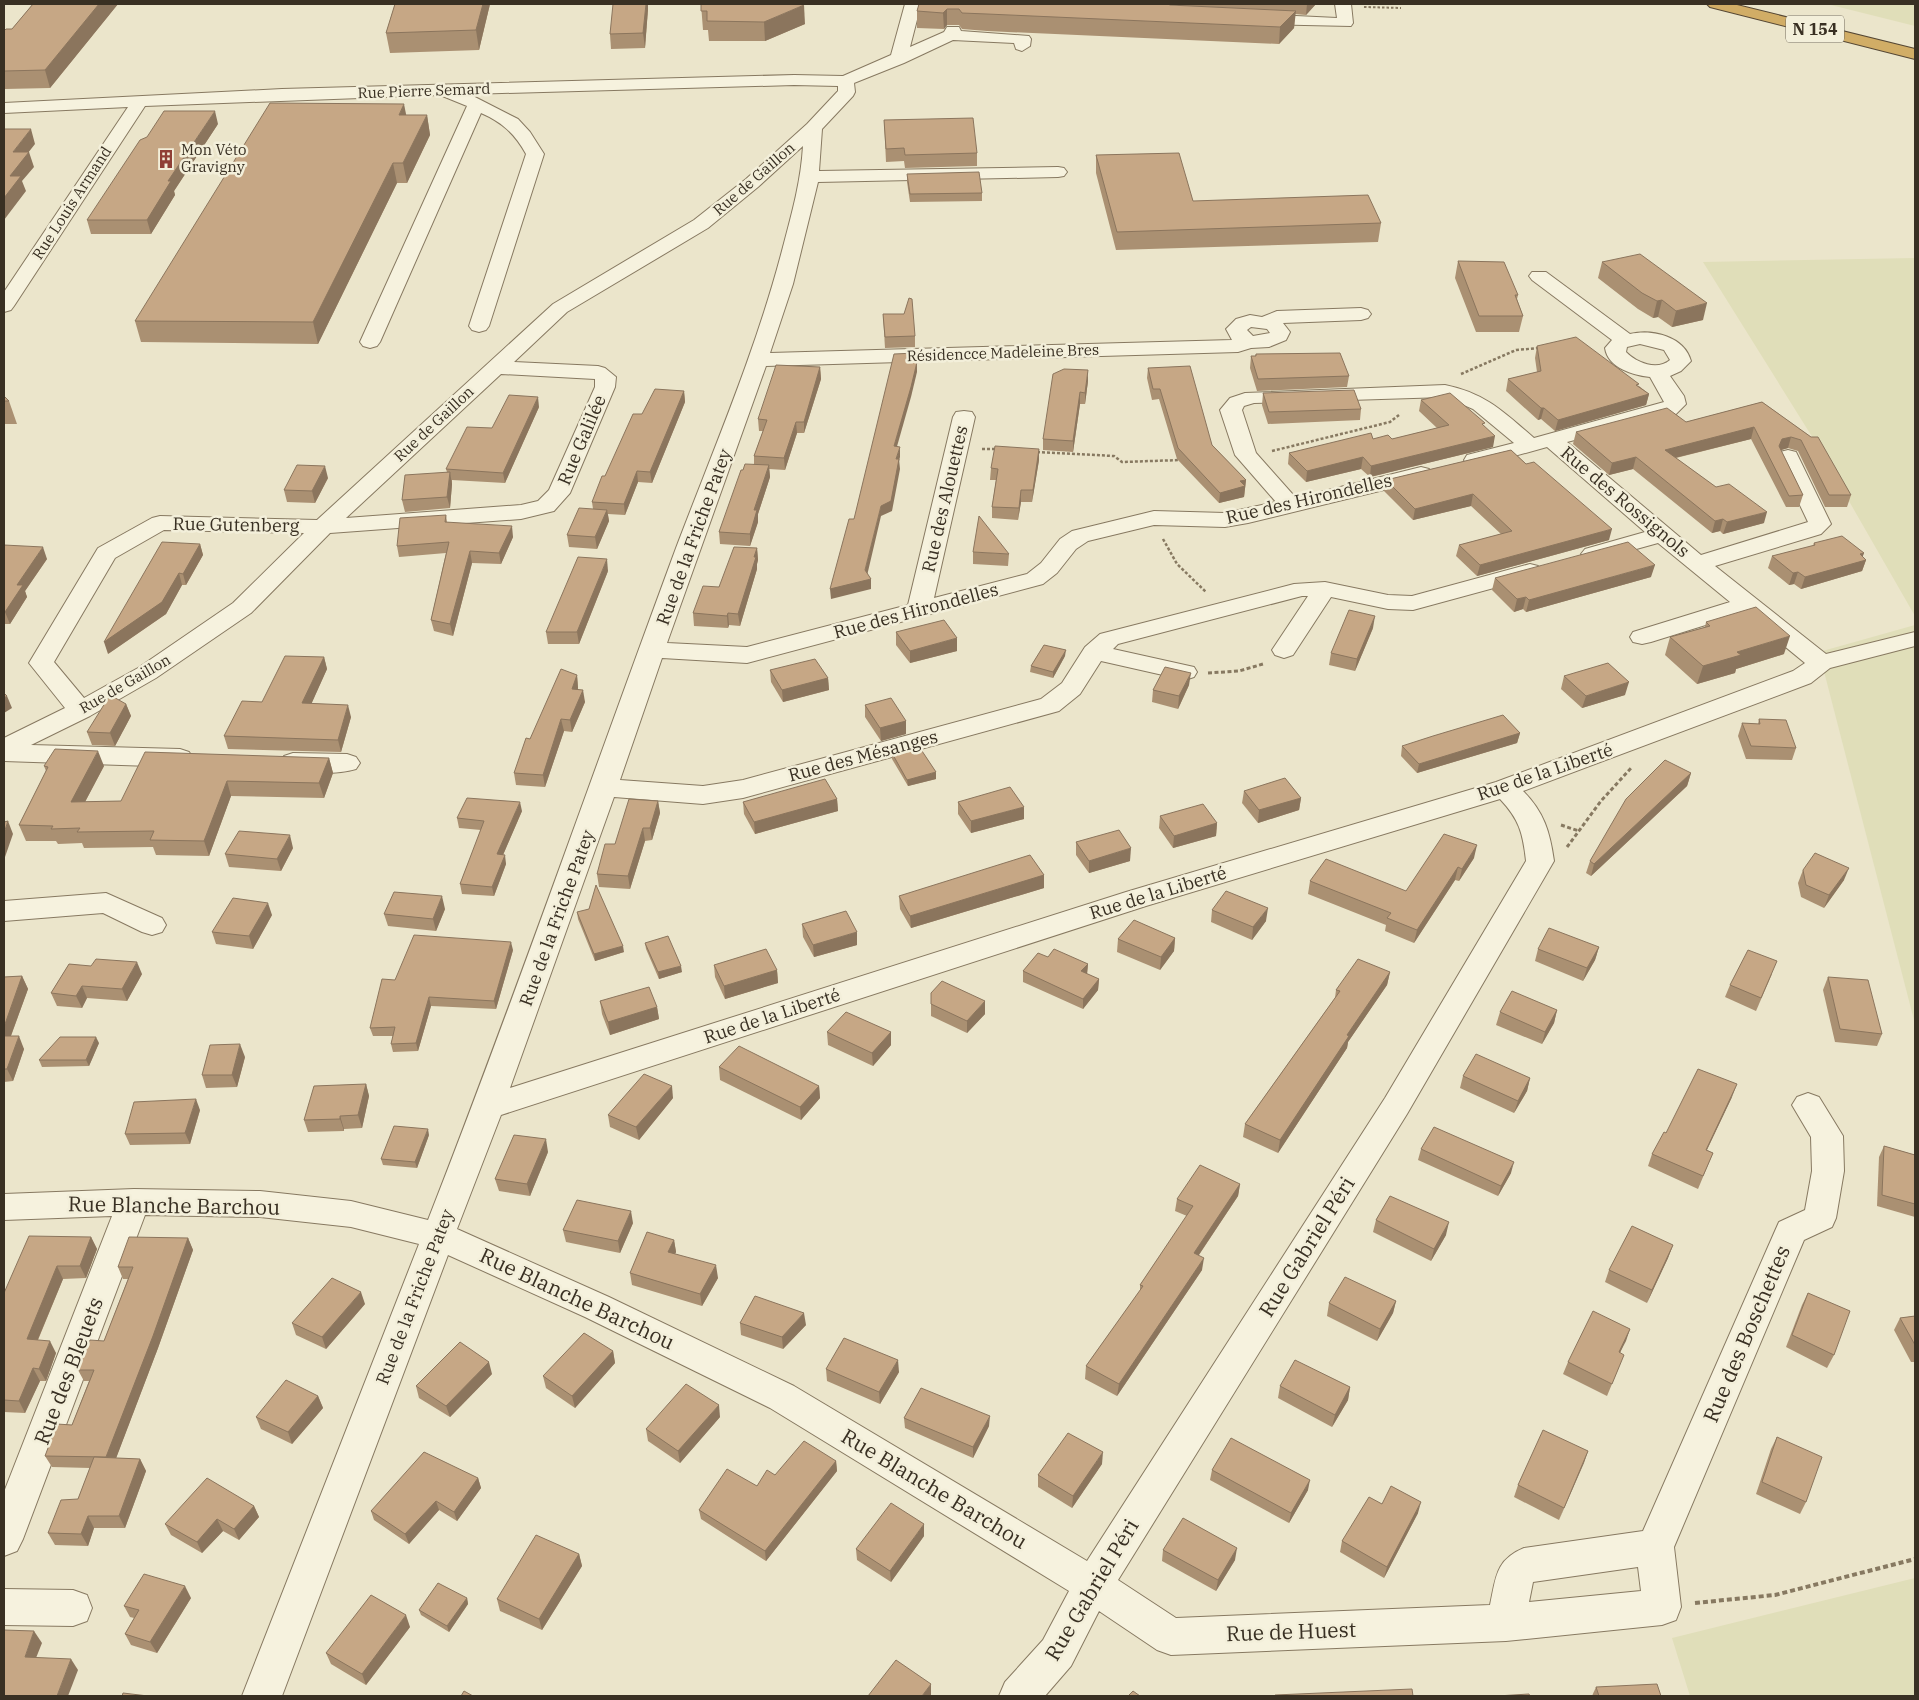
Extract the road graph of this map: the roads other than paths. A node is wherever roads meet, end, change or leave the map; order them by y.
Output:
1 (913, 4) edge
2 (1715, 4) edge
3 (1751, 4) edge
4 (1343, 6) edge
5 (1238, 18) edge
6 (1915, 44) edge
7 (1022, 46) dead end
8 (1915, 54) edge
9 (898, 60) junction
10 (845, 81) junction
11 (438, 90) junction
12 (140, 101) junction
13 (476, 106) junction
14 (4, 108) edge
15 (812, 128) junction
16 (1058, 172) dead end
17 (810, 177) junction
18 (1539, 276) dead end
19 (4, 306) edge
20 (1361, 314) dead end
21 (479, 326) dead end
22 (1626, 341) junction
23 (370, 342) dead end
24 (756, 360) junction
25 (494, 367) junction
26 (1656, 371) junction
27 (964, 416) dead end
28 (1553, 441) junction
29 (1530, 446) junction
30 (1788, 457) dead end
31 (1292, 506) junction
32 (323, 527) junction
33 (1662, 535) junction
34 (1576, 558) edge
35 (1698, 564) junction
36 (1547, 566) edge
37 (1325, 589) junction
38 (1748, 604) junction
39 (919, 611) junction
40 (1642, 637) dead end
41 (1915, 639) edge
42 (653, 650) junction
43 (1284, 650) road end
44 (1094, 652) junction
45 (1821, 663) junction
46 (1185, 672) edge
47 (81, 710) junction
48 (4, 748) edge
49 (4, 753) edge
50 (200, 759) edge
51 (268, 761) edge
52 (347, 763) dead end
53 (604, 788) junction
54 (1505, 788) junction
55 (4, 911) edge
56 (152, 926) dead end
57 (1808, 1105) dead end
58 (488, 1107) junction
59 (134, 1202) junction
60 (4, 1207) edge
61 (439, 1236) junction
62 (4, 1539) edge
63 (1654, 1547) junction
64 (1093, 1585) junction
65 (4, 1607) edge
66 (72, 1608) dead end
67 (1506, 1623) junction
68 (262, 1696) edge
69 (1019, 1696) edge

1 - 9 street
2 - 8 highway, N 154
3 - 6 highway, N 154
4 - 5 street
7 - 9 street
9 - 10 street
10 - 11 street, Rue Pierre Semard
10 - 15 street, Rue de Gaillon
11 - 12 street, Rue Pierre Semard
11 - 13 street
12 - 14 street, Rue Pierre Semard
12 - 19 street, Rue Louis Armand
13 - 21 street
13 - 23 street
15 - 17 street, Rue de la Friche Patey
15 - 25 street, Rue de Gaillon
16 - 17 street
17 - 24 street, Rue de la Friche Patey
18 - 22 street
20 - 24 street, Résidencce Madeleine Bres
22 - 26 street
22 - 26 street
24 - 42 street, Rue de la Friche Patey
25 - 32 street, Rue de Gaillon
25 - 32 street, Rue Galilée
26 - 28 street, Rue des Hirondelles
27 - 39 street, Rue des Alouettes
28 - 29 street, Rue des Hirondelles
28 - 33 street, Rue des Rossignols
29 - 31 street, Rue des Hirondelles
29 - 31 street
30 - 35 street, Rue des Rossignols
31 - 39 street, Rue des Hirondelles
32 - 47 street, Rue de Gaillon
32 - 47 street, Rue Gutenberg
33 - 34 street
33 - 35 street, Rue des Rossignols
35 - 38 street, Rue des Rossignols
36 - 37 street, Rue des Mésanges
37 - 43 street
37 - 44 street, Rue des Mésanges
38 - 40 street
38 - 45 street, Rue des Rossignols
39 - 42 street, Rue des Hirondelles
41 - 45 street
42 - 53 street, Rue de la Friche Patey
44 - 46 street
44 - 53 street, Rue des Mésanges
45 - 54 street, Rue de la Liberté
47 - 48 street, Rue de Gaillon
49 - 50 street
51 - 52 street
53 - 58 street, Rue de la Friche Patey
54 - 58 street, Rue de la Liberté
54 - 64 street, Rue Gabriel Péri
55 - 56 street
57 - 63 street, Rue des Boschettes
58 - 61 street, Rue de la Friche Patey
59 - 60 street, Rue Blanche Barchou
59 - 61 street, Rue Blanche Barchou
59 - 62 street, Rue des Bleuets
61 - 64 street, Rue Blanche Barchou
61 - 68 street, Rue de la Friche Patey
63 - 67 street
63 - 67 street
64 - 67 street, Rue de Huest
64 - 69 street, Rue Gabriel Péri
65 - 66 street

